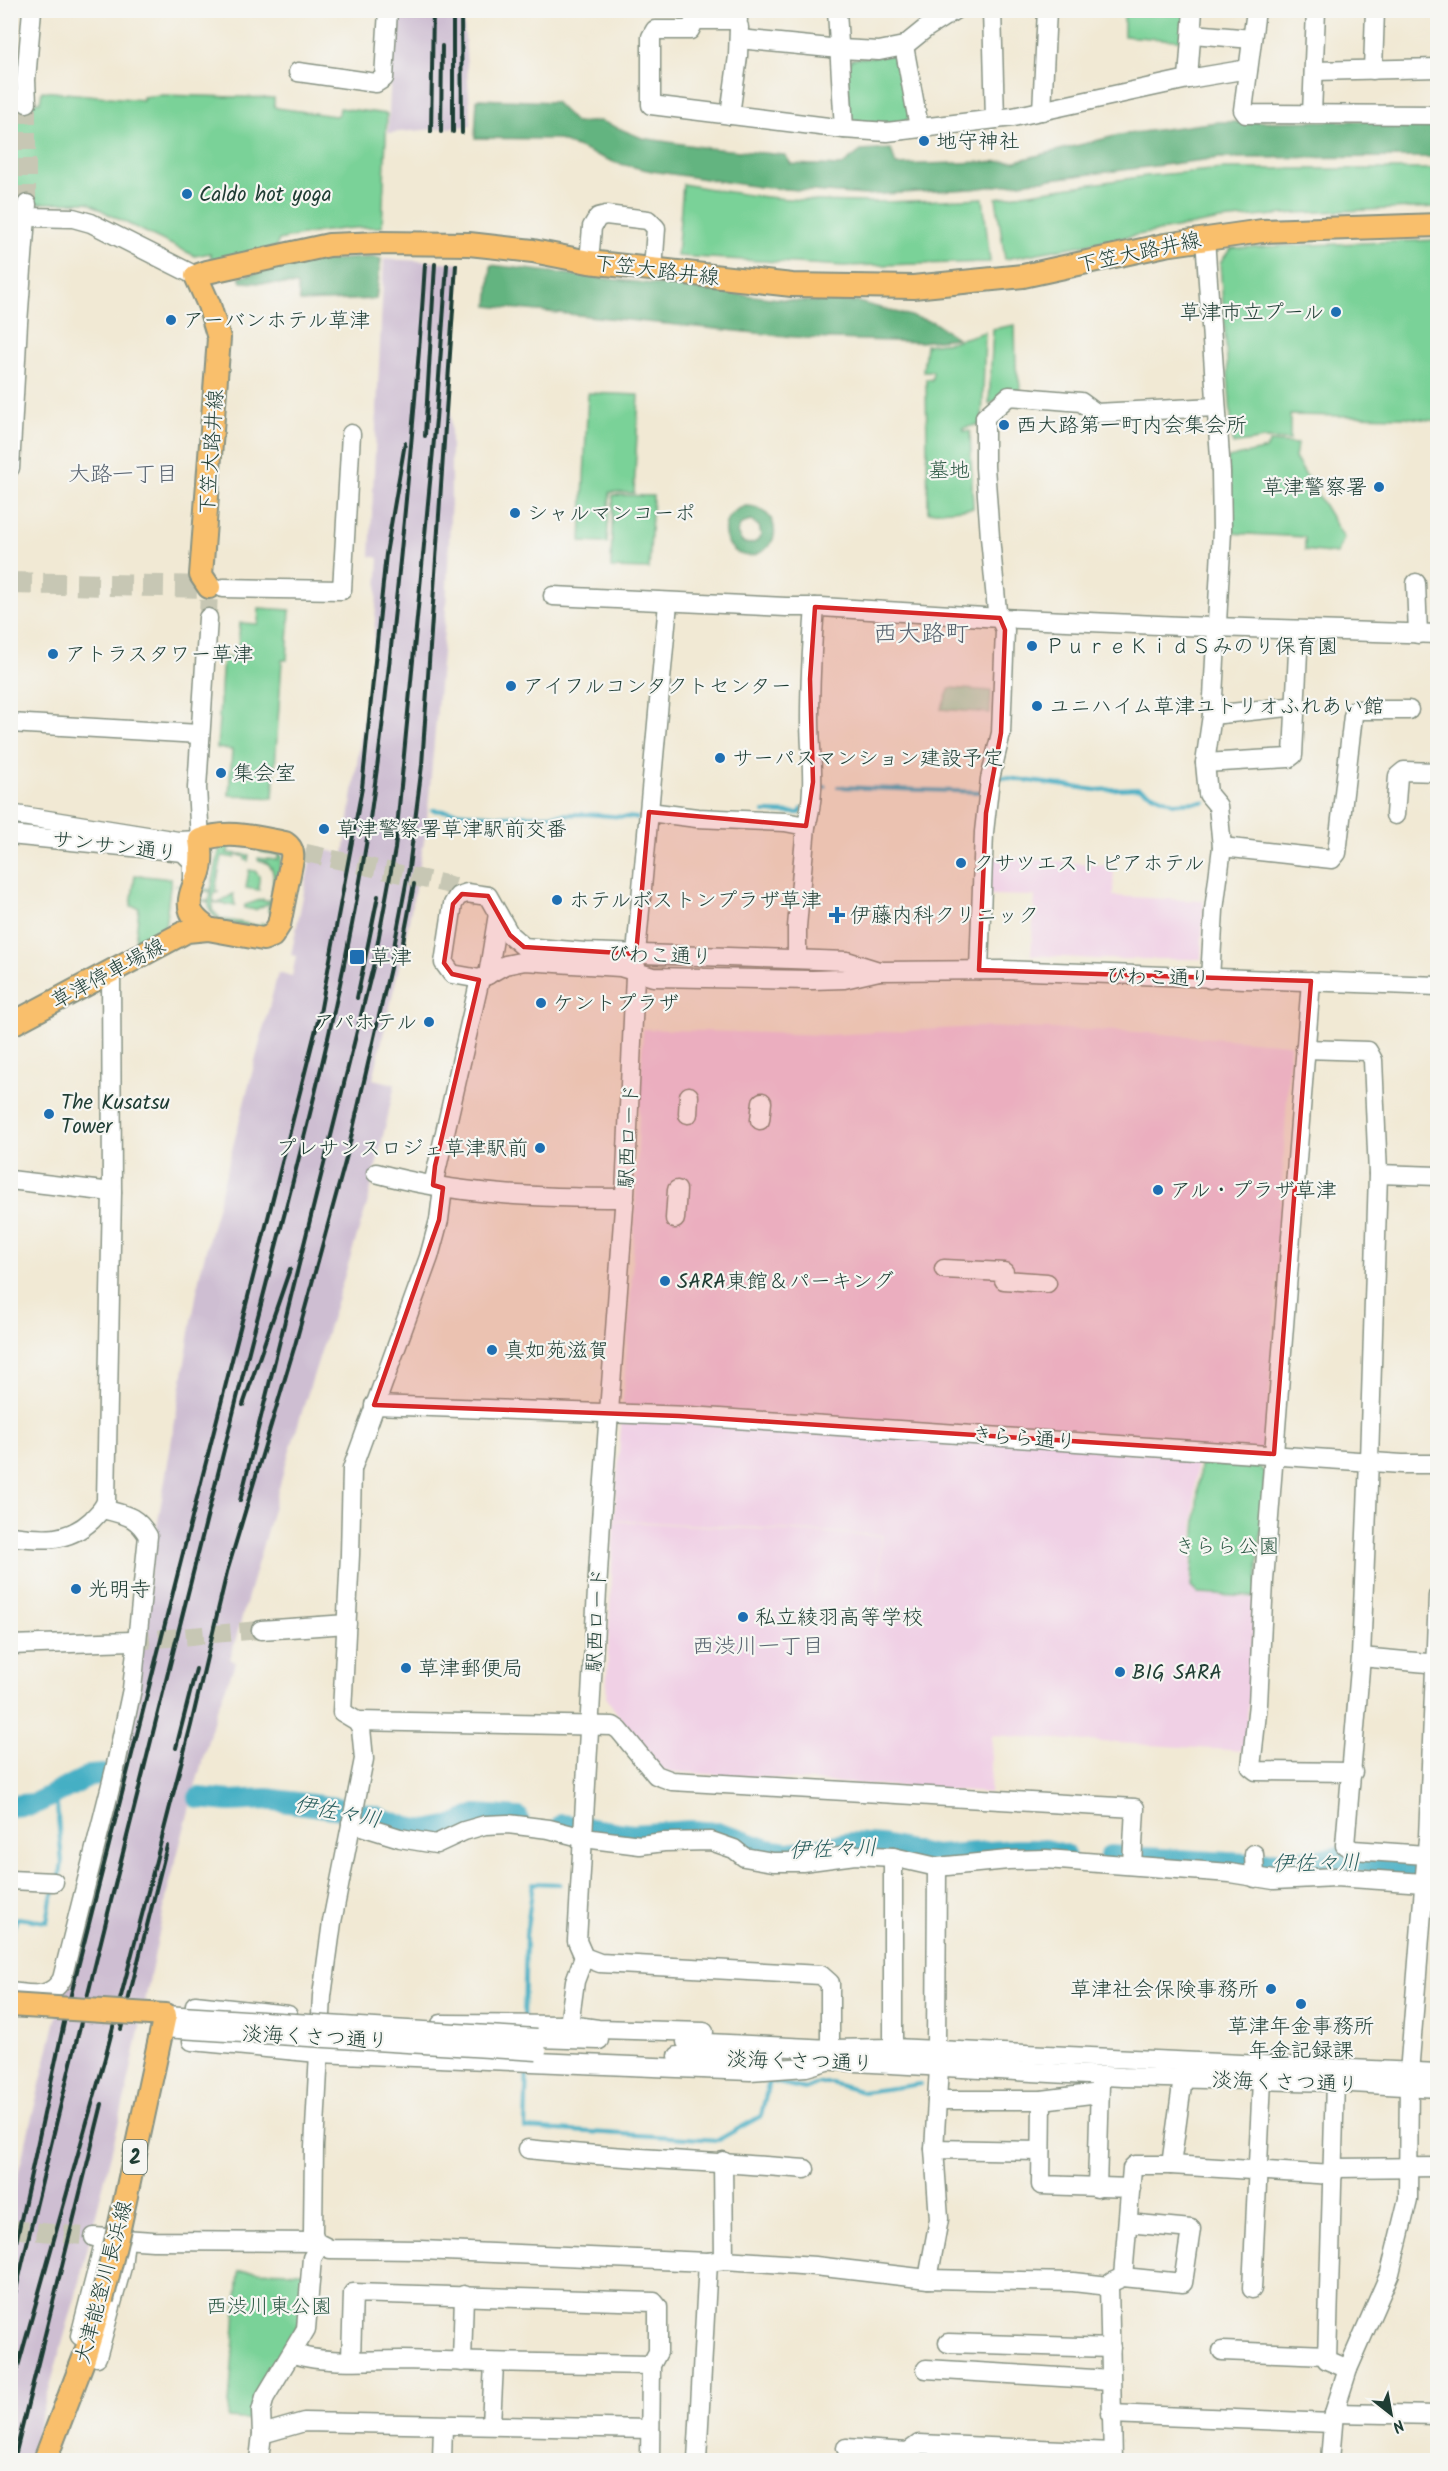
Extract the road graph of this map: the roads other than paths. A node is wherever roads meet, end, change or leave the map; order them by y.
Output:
1 (32, 10) edge
2 (388, 10) edge
3 (837, 10) edge
4 (955, 10) edge
5 (992, 10) edge
6 (1047, 10) edge
7 (1193, 10) edge
8 (1256, 10) edge
9 (1316, 10) edge
10 (1375, 10) edge
11 (695, 15) edge
12 (738, 15) edge
13 (1193, 34) junction
14 (739, 39) junction
15 (1252, 39) junction
16 (904, 46) junction
17 (840, 49) junction
18 (1437, 68) edge
19 (1248, 69) junction
20 (1374, 69) junction
21 (1314, 71) junction
22 (298, 72) dead end
23 (1188, 79) junction
24 (18, 80) edge
25 (27, 103) tunnel mouth
26 (1042, 111) junction
27 (1312, 114) junction
28 (730, 115) junction
29 (1437, 115) edge
30 (995, 119) junction
31 (844, 129) junction
32 (912, 131) junction
33 (1437, 225) edge
34 (1205, 238) junction
35 (589, 262) junction
36 (653, 270) junction
37 (196, 276) junction
38 (1215, 407) junction
39 (351, 434) dead end
40 (10, 468) edge
41 (1416, 583) dead end
42 (216, 588) joint
43 (552, 596) dead end
44 (668, 603) junction
45 (815, 607) junction
46 (208, 618) tunnel mouth
47 (1000, 618) junction
48 (1218, 626) junction
49 (1299, 631) junction
50 (1418, 634) junction
51 (1437, 634) edge
52 (1297, 706) junction
53 (1409, 710) dead end
54 (1212, 715) junction
55 (10, 723) edge
56 (199, 734) junction
57 (1205, 763) junction
58 (1437, 772) edge
59 (649, 812) junction
60 (10, 814) edge
61 (1395, 816) dead end
62 (806, 826) junction
63 (10, 835) edge
64 (200, 840) junction
65 (1222, 847) junction
66 (193, 885) junction
67 (498, 914) junction
68 (208, 929) junction
69 (636, 954) junction
70 (797, 959) junction
71 (669, 965) tunnel mouth
72 (111, 970) junction
73 (979, 970) junction
74 (879, 971) junction
75 (635, 973) junction
76 (484, 977) junction
77 (1210, 979) junction
78 (1311, 981) junction
79 (1437, 986) edge
80 (10, 1025) edge
81 (1305, 1049) junction
82 (376, 1173) dead end
83 (1378, 1174) junction
84 (1437, 1176) edge
85 (10, 1180) edge
86 (438, 1187) junction
87 (677, 1190) dead end
88 (112, 1191) junction
89 (625, 1198) junction
90 (675, 1219) dead end
91 (944, 1269) dead end
92 (1047, 1283) dead end
93 (374, 1405) junction
94 (610, 1413) junction
95 (1274, 1454) junction
96 (1369, 1460) junction
97 (1437, 1464) edge
98 (103, 1509) junction
99 (10, 1536) edge
100 (1437, 1596) edge
101 (347, 1624) junction
102 (261, 1630) tunnel mouth
103 (132, 1641) tunnel mouth
104 (10, 1645) edge
105 (1361, 1657) junction
106 (1436, 1664) edge
107 (350, 1717) junction
108 (590, 1726) junction
109 (1353, 1772) junction
110 (353, 1816) junction
111 (584, 1836) junction
112 (1430, 1844) edge
113 (1254, 1854) dead end
114 (893, 1857) junction
115 (1132, 1859) junction
116 (937, 1868) junction
117 (1255, 1878) junction
118 (10, 1880) edge
119 (54, 1882) dead end
120 (1431, 1883) edge
121 (584, 1958) junction
122 (10, 1992) edge
123 (10, 2005) edge
124 (10, 2018) edge
125 (320, 2018) junction
126 (164, 2021) junction
127 (569, 2025) junction
128 (704, 2032) dead end
129 (893, 2048) junction
130 (318, 2053) junction
131 (830, 2055) junction
132 (937, 2059) junction
133 (1437, 2073) edge
134 (1183, 2078) junction
135 (1262, 2080) junction
136 (1409, 2080) junction
137 (1335, 2082) junction
138 (1100, 2084) junction
139 (1437, 2088) edge
140 (937, 2100) junction
141 (1042, 2100) junction
142 (528, 2149) dead end
143 (934, 2149) junction
144 (1041, 2151) junction
145 (723, 2161) junction
146 (1171, 2165) junction
147 (1408, 2166) junction
148 (1437, 2167) edge
149 (805, 2169) dead end
150 (1259, 2170) junction
151 (1333, 2172) junction
152 (1098, 2188) junction
153 (1131, 2188) junction
154 (1128, 2223) junction
155 (125, 2240) junction
156 (318, 2243) junction
157 (716, 2261) junction
158 (928, 2279) junction
159 (1116, 2281) junction
160 (1252, 2289) dead end
161 (464, 2295) junction
162 (948, 2343) dead end
163 (1111, 2348) junction
164 (1222, 2351) dead end
165 (292, 2353) junction
166 (1327, 2355) junction
167 (97, 2357) dead end
168 (351, 2360) junction
169 (462, 2362) junction
170 (494, 2364) junction
171 (651, 2365) junction
172 (926, 2369) dead end
173 (1348, 2369) junction
174 (1111, 2380) junction
175 (1110, 2414) junction
176 (1437, 2415) edge
177 (1333, 2418) junction
178 (60, 2424) junction
179 (491, 2424) junction
180 (443, 2426) junction
181 (650, 2428) junction
182 (262, 2434) junction
183 (846, 2448) dead end
184 (989, 2454) edge
185 (1113, 2456) edge
186 (45, 2460) edge
187 (259, 2460) edge
188 (442, 2460) edge
189 (650, 2460) edge
190 (697, 2460) edge
191 (1329, 2460) edge

1 - 24 street
2 - 22 street
3 - 17 street
4 - 16 street
5 - 30 street
6 - 26 street
7 - 13 street
8 - 15 street
9 - 21 street
10 - 20 street
11 - 12 street
11 - 28 street
12 - 14 street
13 - 15 street
13 - 23 street
14 - 17 street
14 - 28 street
15 - 19 street
16 - 17 street
16 - 32 street
17 - 31 street
18 - 20 street
19 - 23 street
19 - 27 street
20 - 21 street
21 - 27 street
23 - 26 street
24 - 25 street
26 - 30 street
27 - 29 street
28 - 31 street
30 - 32 street
31 - 32 street
33 - 34 main road, 下笠大路井線
34 - 36 main road, 下笠大路井線
34 - 38 street
35 - 36 main road, 下笠大路井線
35 - 36 street
35 - 37 main road, 下笠大路井線
37 - 40 street
37 - 42 main road, 下笠大路井線
38 - 47 street
38 - 48 street
39 - 42 street
41 - 50 street
43 - 44 street
44 - 45 street
44 - 59 street, 駅西ロード
45 - 47 street
45 - 62 street
46 - 56 street
47 - 48 street
47 - 73 street
48 - 49 street
48 - 54 street
49 - 50 street
49 - 52 street
50 - 51 street
52 - 54 street
52 - 57 street
53 - 65 street
54 - 57 street
55 - 56 street
56 - 64 street
57 - 65 street
58 - 61 street
59 - 62 street
59 - 69 street, 駅西ロード
60 - 64 street, サンサン通り
62 - 70 street
63 - 66 street, サンサン通り
64 - 66 main road
64 - 68 main road, 草津停車場線
65 - 77 street
66 - 68 main road
67 - 69 street, びわこ通り
67 - 76 street
67 - 76 street, びわこ通り
68 - 72 main road, 草津停車場線
69 - 70 street, びわこ通り
69 - 75 street, 駅西ロード
70 - 74 street, びわこ通り
71 - 74 street
72 - 80 main road, 草津停車場線
72 - 88 street
73 - 74 street, びわこ通り
73 - 77 street, びわこ通り
74 - 75 street, びわこ通り
75 - 76 street, びわこ通り
75 - 89 street, 駅西ロード
76 - 86 street
77 - 78 street, びわこ通り
78 - 79 street, びわこ通り
78 - 81 street
81 - 83 street
81 - 95 street
82 - 86 street
83 - 84 street
83 - 96 street
85 - 88 street
86 - 89 street
86 - 93 street
87 - 90 street
88 - 98 street
89 - 94 street, 駅西ロード
91 - 92 street
93 - 94 street, きらら通り
93 - 101 street
94 - 95 street, きらら通り
94 - 108 street, 駅西ロード
95 - 96 street, きらら通り
95 - 109 street
96 - 97 street, きらら通り
96 - 105 street
98 - 99 street
98 - 122 street
100 - 106 street
101 - 102 street
101 - 107 street
103 - 104 street
105 - 106 street
105 - 109 street
106 - 112 street
107 - 108 street
107 - 110 street
108 - 111 street, 駅西ロード
108 - 115 street
109 - 112 street
110 - 111 street
110 - 125 street
111 - 114 street
111 - 121 street, 駅西ロード
112 - 120 street
113 - 117 street
114 - 116 street
114 - 129 street
115 - 116 street
115 - 117 street
116 - 132 street
117 - 120 street
118 - 119 street
120 - 136 street
121 - 127 street
121 - 131 street
123 - 126 main road, bridge
124 - 126 main road
125 - 127 street
125 - 130 street
125 - 130 street
126 - 131 street, 淡海くさつ通り, bridge
126 - 178 main road, 大津能登川長浜線 / 2, bridge
127 - 128 street
129 - 131 street, 淡海くさつ通り
129 - 132 street, 淡海くさつ通り
130 - 131 street
130 - 156 street
131 - 132 street, 淡海くさつ通り
132 - 136 street, 淡海くさつ通り
132 - 138 street, 淡海くさつ通り
132 - 140 street
133 - 136 street, 淡海くさつ通り
134 - 135 street, 淡海くさつ通り
134 - 138 street, 淡海くさつ通り
134 - 146 street
135 - 137 street, 淡海くさつ通り
135 - 150 street
136 - 137 street, 淡海くさつ通り
136 - 139 street, 淡海くさつ通り
136 - 147 street
137 - 151 street
138 - 141 street
138 - 152 street
140 - 141 street
140 - 143 street
141 - 144 street
142 - 145 street
143 - 144 street
143 - 158 street
144 - 152 street
145 - 149 street
145 - 157 street
146 - 150 street
146 - 153 street
147 - 148 street
147 - 151 street
147 - 173 street
150 - 151 street
150 - 160 street
151 - 166 street
152 - 153 street
153 - 154 street
154 - 159 street
154 - 159 street
155 - 156 street
155 - 167 street
155 - 178 street
156 - 157 street
156 - 165 street
157 - 158 street
157 - 190 street
158 - 159 street
159 - 163 street
161 - 168 street
161 - 169 street
161 - 171 street
162 - 163 street
163 - 174 street
164 - 166 street
165 - 168 street
165 - 182 street
166 - 173 street
168 - 169 street
169 - 170 street
170 - 171 street
170 - 179 street
171 - 181 street
172 - 174 street
173 - 177 street
174 - 175 street
175 - 177 street
175 - 185 street
176 - 177 street
177 - 191 street
178 - 186 main road, 大津能登川長浜線 / 2
179 - 180 street
179 - 181 street
180 - 182 street
180 - 188 street
181 - 189 street
182 - 187 street
183 - 184 street
184 - 185 street

